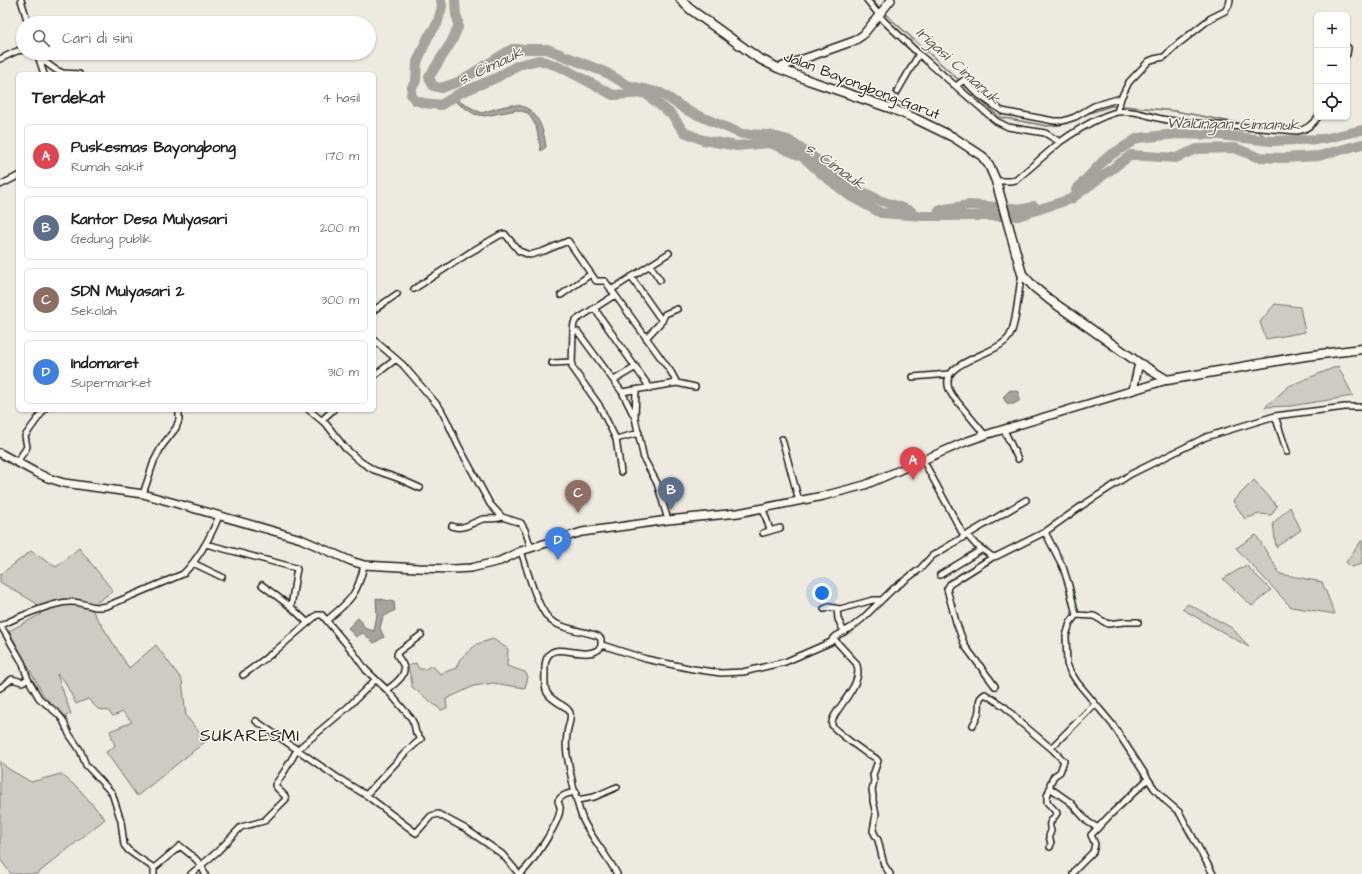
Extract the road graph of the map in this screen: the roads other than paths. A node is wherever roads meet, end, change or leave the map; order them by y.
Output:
1 (21, 0) edge
2 (681, 0) edge
3 (867, 0) edge
4 (1230, 0) edge
5 (889, 2) edge
6 (880, 14) junction
7 (26, 16) edge
8 (16, 52) edge
9 (919, 54) junction
10 (0, 60) edge
11 (40, 60) edge
12 (44, 60) edge
13 (778, 68) junction
14 (43, 72) edge
15 (61, 72) edge
16 (956, 85) junction
17 (897, 92) dead end
18 (1120, 100) junction
19 (1117, 111) junction
20 (1315, 120) edge
21 (1060, 142) junction
22 (16, 177) edge
23 (996, 181) junction
24 (0, 185) edge
25 (669, 253) dead end
26 (650, 265) junction
27 (592, 274) junction
28 (1022, 274) junction
29 (631, 278) junction
30 (660, 280) dead end
31 (414, 289) dead end
32 (611, 290) junction
33 (397, 294) dead end
34 (561, 295) dead end
35 (615, 295) junction
36 (594, 308) junction
37 (376, 309) edge
38 (677, 309) dead end
39 (662, 321) junction
40 (573, 330) junction
41 (646, 338) junction
42 (376, 342) edge
43 (1362, 348) edge
44 (396, 359) junction
45 (572, 362) junction
46 (552, 363) dead end
47 (1139, 363) junction
48 (636, 367) junction
49 (376, 374) edge
50 (949, 374) junction
51 (913, 377) dead end
52 (614, 380) junction
53 (1167, 380) junction
54 (677, 383) junction
55 (695, 387) dead end
56 (650, 388) junction
57 (636, 390) junction
58 (1133, 390) junction
59 (622, 392) junction
60 (1362, 407) edge
61 (43, 412) edge
62 (178, 412) edge
63 (312, 412) edge
64 (331, 412) edge
65 (1275, 416) junction
66 (635, 418) junction
67 (322, 420) junction
68 (1004, 430) junction
69 (639, 433) junction
70 (985, 435) junction
71 (616, 438) junction
72 (782, 439) dead end
73 (1287, 452) dead end
74 (0, 453) edge
75 (1018, 459) dead end
76 (923, 460) junction
77 (16, 462) junction
78 (620, 472) dead end
79 (420, 488) dead end
80 (143, 494) junction
81 (1026, 500) dead end
82 (799, 501) junction
83 (763, 509) junction
84 (218, 516) junction
85 (502, 517) junction
86 (668, 520) junction
87 (452, 526) dead end
88 (780, 528) dead end
89 (770, 530) junction
90 (1045, 532) junction
91 (763, 533) dead end
92 (966, 535) junction
93 (206, 544) junction
94 (531, 548) junction
95 (981, 550) junction
96 (521, 551) junction
97 (993, 557) junction
98 (193, 563) junction
99 (364, 565) junction
100 (940, 575) dead end
101 (222, 576) dead end
102 (262, 585) dead end
103 (881, 600) junction
104 (291, 607) junction
105 (824, 609) dead end
106 (837, 609) junction
107 (1076, 615) junction
108 (327, 620) junction
109 (1138, 622) dead end
110 (308, 623) junction
111 (0, 626) edge
112 (844, 632) junction
113 (421, 634) dead end
114 (834, 638) junction
115 (602, 645) junction
116 (243, 674) dead end
117 (28, 679) junction
118 (375, 680) junction
119 (995, 686) dead end
120 (0, 688) edge
121 (387, 690) junction
122 (1095, 704) junction
123 (256, 722) dead end
124 (973, 725) dead end
125 (1051, 748) junction
126 (297, 750) junction
127 (1148, 780) junction
128 (617, 787) dead end
129 (1050, 788) junction
130 (576, 792) junction
131 (366, 795) junction
132 (577, 800) junction
133 (1098, 828) junction
134 (1050, 847) dead end
135 (202, 866) junction
136 (154, 868) junction
137 (154, 874) edge
138 (191, 874) edge
139 (205, 874) edge
140 (520, 874) edge
141 (617, 874) edge
142 (890, 874) edge
143 (1073, 874) edge
144 (1212, 874) edge

1 - 7 street
2 - 13 main road, Jalan Bayongbong-Garut
3 - 6 street
4 - 18 street
5 - 6 main road
6 - 9 street
6 - 13 main road
8 - 10 street
9 - 16 street
9 - 17 street
11 - 14 street
12 - 15 street
13 - 23 main road, Jalan Bayongbong-Garut
16 - 18 street
16 - 21 street
18 - 19 street
19 - 20 street
19 - 21 street
21 - 23 street
22 - 24 street
23 - 28 main road, Jalan Bayongbong-Garut
25 - 26 street
26 - 29 street
26 - 30 street
27 - 31 street
27 - 32 street
27 - 34 street
28 - 47 main road, Jalan Bayongbong-Garut
28 - 50 street
29 - 32 street
29 - 39 street
32 - 35 street
33 - 37 street
35 - 36 street
35 - 41 street
36 - 40 street
36 - 48 street
38 - 39 street
39 - 41 street
40 - 45 street
40 - 52 street
41 - 54 street
42 - 44 street
43 - 53 main road
44 - 49 street
44 - 85 street
45 - 46 street
45 - 71 street
47 - 53 main road, Jalan Bayongbong-Garut
47 - 58 main road
48 - 52 street
48 - 56 street
50 - 51 street
50 - 70 street
52 - 59 street
53 - 58 main road
54 - 55 street
54 - 56 street
56 - 57 street
57 - 59 street
57 - 66 street
58 - 68 main road
59 - 66 street
60 - 65 street
61 - 77 street
62 - 80 street
63 - 67 street
64 - 67 street
65 - 73 street
65 - 90 street
66 - 69 street
67 - 79 street
68 - 70 main road
68 - 75 street
69 - 71 street
69 - 86 street
70 - 76 main road
71 - 78 street
72 - 82 street
74 - 77 main road
76 - 82 main road
76 - 92 street
77 - 80 main road
80 - 84 main road
81 - 92 street
82 - 83 main road
83 - 86 main road
83 - 89 street
84 - 93 street
84 - 99 main road
85 - 87 street
85 - 94 street
86 - 94 main road
88 - 89 street
89 - 91 street
90 - 97 street
90 - 107 street
92 - 95 street
92 - 103 street
93 - 98 street
93 - 104 street
94 - 96 main road
95 - 97 street
95 - 100 street
96 - 99 main road
96 - 115 street
97 - 119 street
98 - 101 street
98 - 111 street
99 - 108 street
102 - 104 street
103 - 106 street
103 - 112 street
104 - 110 street
105 - 106 street
106 - 112 street
107 - 109 street
107 - 122 street
108 - 110 street
108 - 118 street
110 - 116 street
111 - 117 street
112 - 114 street
113 - 121 street
114 - 115 street
114 - 142 street
115 - 130 street
117 - 120 street
117 - 136 street
118 - 121 street
118 - 126 street
121 - 131 street
122 - 125 street
122 - 127 street
123 - 126 street
124 - 125 street
125 - 129 street
126 - 131 street
126 - 135 street
127 - 133 street
127 - 144 street
128 - 132 street
129 - 133 street
129 - 134 street
130 - 132 street
130 - 140 street
131 - 140 street
132 - 141 street
133 - 143 street
135 - 136 street
135 - 138 street
135 - 139 street
136 - 137 street

